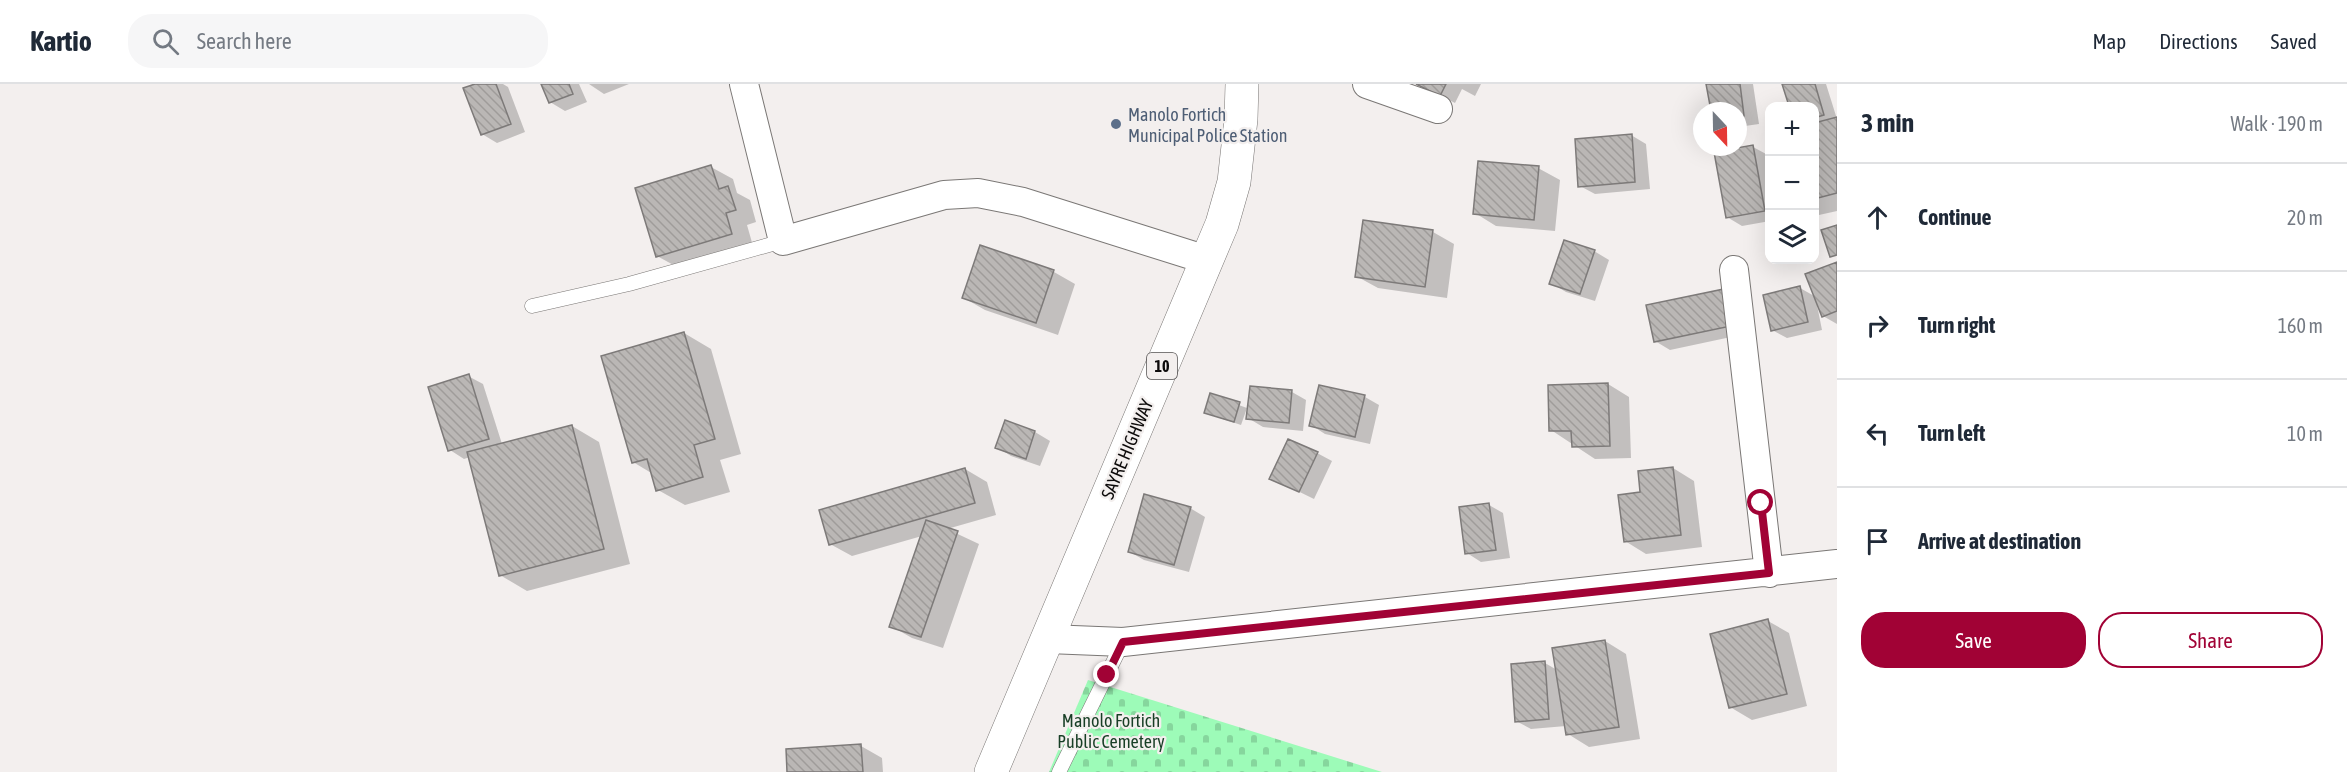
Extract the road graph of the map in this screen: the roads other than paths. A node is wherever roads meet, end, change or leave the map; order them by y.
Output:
1 (744, 84) edge
2 (1242, 84) edge
3 (1367, 84) edge
4 (1438, 109) dead end
5 (783, 241) junction
6 (1207, 260) junction
7 (1734, 270) dead end
8 (532, 306) dead end
9 (1837, 564) edge
10 (1769, 573) junction
11 (1048, 639) junction
12 (1123, 642) junction
13 (992, 772) edge
14 (1059, 772) edge

1 - 5 street
2 - 6 highway, SAYRE HIGHWAY / 10
3 - 4 street
5 - 6 street
5 - 8 lane
6 - 11 highway, SAYRE HIGHWAY / 10
7 - 10 street
9 - 10 street
10 - 12 street
11 - 12 street
11 - 13 highway, SAYRE HIGHWAY / 10
12 - 14 lane

